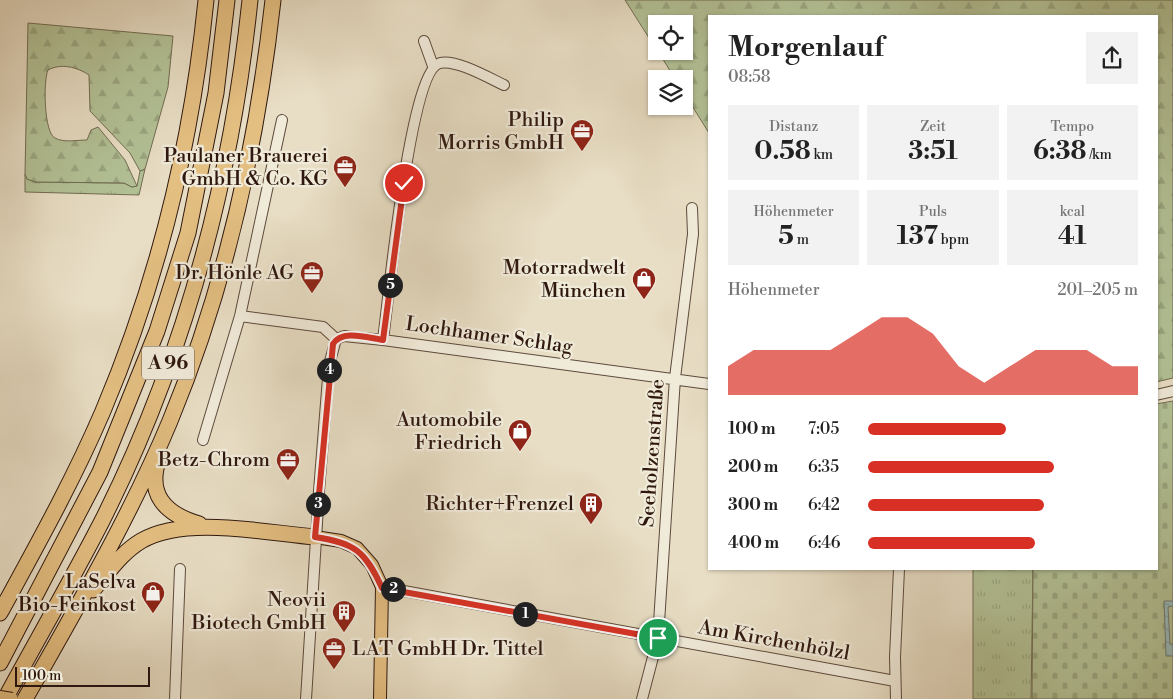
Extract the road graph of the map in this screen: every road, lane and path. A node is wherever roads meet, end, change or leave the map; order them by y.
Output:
1 (206, 0) edge
2 (227, 0) edge
3 (250, 0) edge
4 (273, 0) edge
5 (424, 42) dead end
6 (434, 66) junction
7 (504, 85) dead end
8 (282, 120) dead end
9 (692, 208) dead end
10 (240, 316) junction
11 (336, 339) junction
12 (383, 340) junction
13 (675, 378) junction
14 (708, 384) edge
15 (1173, 391) edge
16 (1158, 395) edge
17 (170, 422) junction
18 (203, 440) dead end
19 (212, 528) junction
20 (315, 537) junction
21 (180, 569) dead end
22 (899, 570) edge
23 (382, 588) junction
24 (0, 614) edge
25 (73, 614) junction
26 (658, 638) junction
27 (0, 663) edge
28 (895, 680) junction
29 (0, 697) edge
30 (5, 699) edge
31 (12, 699) edge
32 (24, 699) edge
33 (176, 699) edge
34 (306, 699) edge
35 (380, 699) edge
36 (642, 699) edge
37 (896, 699) edge

1 - 24 highway
2 - 27 highway, A 96
3 - 30 highway, A 96
4 - 17 highway
5 - 6 street
6 - 7 street
6 - 12 street
8 - 10 street
9 - 13 street, Seeholzenstraße
10 - 11 street
10 - 18 street
11 - 12 street, Lochhamer Schlag
11 - 20 street
12 - 13 street, Lochhamer Schlag
13 - 14 street, Lochhamer Schlag
13 - 26 street, Seeholzenstraße
15 - 16 street
17 - 19 highway
17 - 25 highway
19 - 20 highway
19 - 25 highway
20 - 23 main road
20 - 34 street
21 - 33 street
22 - 28 street
23 - 26 street, Am Kirchenhölzl
23 - 35 main road
25 - 32 highway
26 - 28 street, Am Kirchenhölzl
26 - 36 street, Seeholzenstraße
28 - 37 street
29 - 31 main road, bridge

